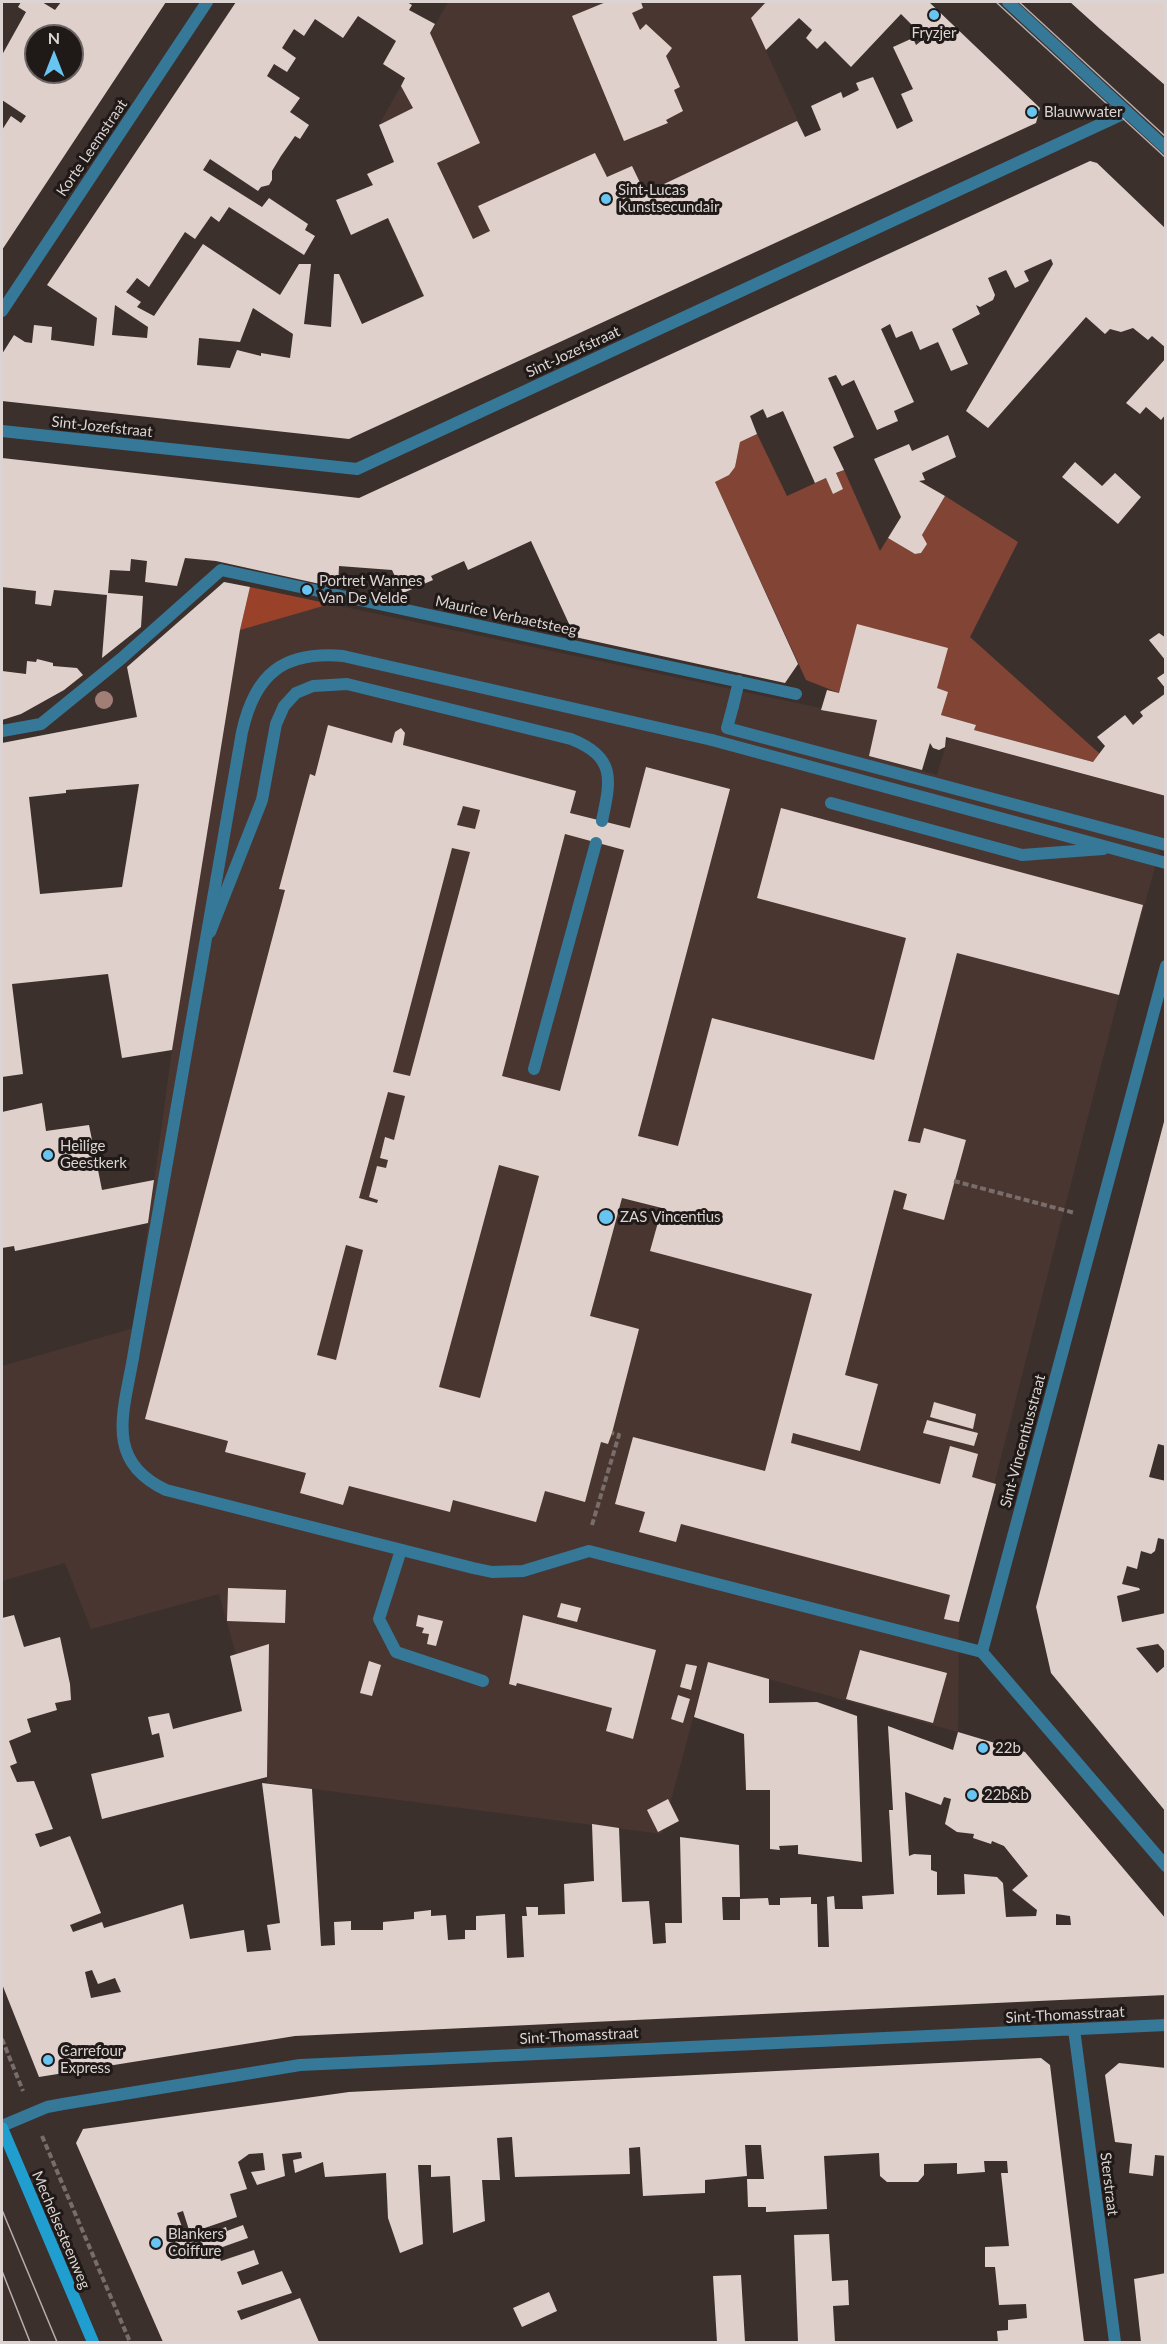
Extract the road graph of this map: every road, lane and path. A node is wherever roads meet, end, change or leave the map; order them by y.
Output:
1 (207, 2) edge
2 (1008, 2) edge
3 (1127, 112) junction
4 (1166, 148) edge
5 (2, 311) edge
6 (2, 431) edge
7 (739, 681) junction
8 (796, 694) dead end
9 (2, 731) edge
10 (831, 803) dead end
11 (602, 821) dead end
12 (596, 843) dead end
13 (1166, 844) edge
14 (1113, 848) junction
15 (1166, 863) edge
16 (207, 939) junction
17 (1166, 966) edge
18 (534, 1069) dead end
19 (954, 1181) dead end
20 (1098, 1220) junction
21 (612, 1433) dead end
22 (401, 1550) junction
23 (589, 1551) junction
24 (982, 1652) junction
25 (483, 1681) dead end
26 (1166, 1866) edge
27 (1166, 2025) edge
28 (1074, 2029) junction
29 (2, 2039) edge
30 (32, 2114) junction
31 (2, 2127) edge
32 (93, 2343) edge
33 (130, 2343) edge
34 (1115, 2343) edge

1 - 5 street, Korte Leemstraat
2 - 3 street
3 - 4 street
3 - 6 street, Sint-Jozefstraat
7 - 8 street
7 - 9 street, Maurice Verbaetsteeg
7 - 13 street
10 - 14 street
11 - 16 street
12 - 18 street
14 - 15 street
14 - 16 street
16 - 22 street
17 - 20 street, Sint-Vincentiusstraat
19 - 20 path
20 - 24 street, Sint-Vincentiusstraat
21 - 23 path
22 - 23 street
22 - 25 street
23 - 24 street
24 - 26 street
27 - 28 street, Sint-Thomasstraat
28 - 30 street, Sint-Thomasstraat
28 - 34 street, Sterstraat
29 - 30 path
30 - 31 street, Sint-Thomasstraat
30 - 33 path
31 - 32 main road, Mechelsesteenweg

